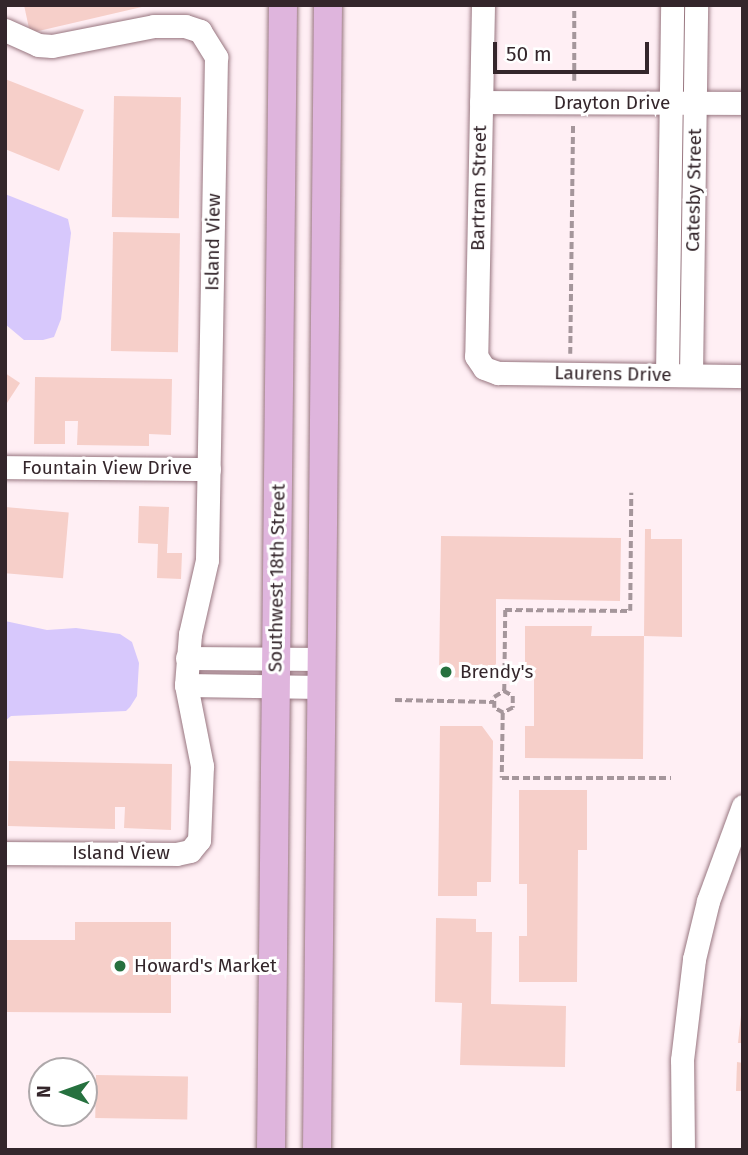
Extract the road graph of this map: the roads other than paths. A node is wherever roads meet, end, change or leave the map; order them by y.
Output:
1 (283, 5) edge
2 (328, 5) edge
3 (483, 5) edge
4 (673, 5) edge
5 (696, 5) edge
6 (5, 30) edge
7 (481, 102) junction
8 (685, 103) junction
9 (743, 103) edge
10 (484, 368) joint
11 (667, 375) junction
12 (691, 375) junction
13 (743, 376) edge
14 (5, 467) edge
15 (209, 469) junction
16 (187, 658) junction
17 (276, 659) junction
18 (322, 659) junction
19 (186, 685) junction
20 (276, 687) junction
21 (322, 687) junction
22 (743, 806) edge
23 (5, 853) edge
24 (271, 1150) edge
25 (317, 1150) edge
26 (683, 1150) edge

1 - 17 main road, Southwest 18th Street
2 - 18 main road
3 - 7 street, Bartram Street
4 - 8 street, Catesby Street
5 - 8 street, Catesby Street
6 - 15 street, Island View
7 - 8 street, Drayton Drive
7 - 10 street, Bartram Street
8 - 9 street, Drayton Drive
8 - 11 street, Catesby Street
8 - 12 street, Catesby Street
10 - 11 street, Laurens Drive
11 - 12 street, Laurens Drive
12 - 13 street, Laurens Drive
14 - 15 street, Fountain View Drive
15 - 16 street, Island View
16 - 17 street
16 - 19 street, Island View
17 - 18 street
17 - 20 main road, Southwest 18th Street
18 - 21 main road
19 - 20 street
19 - 23 street, Island View
20 - 21 street
20 - 24 main road, Southwest 18th Street
21 - 25 main road
22 - 26 street

